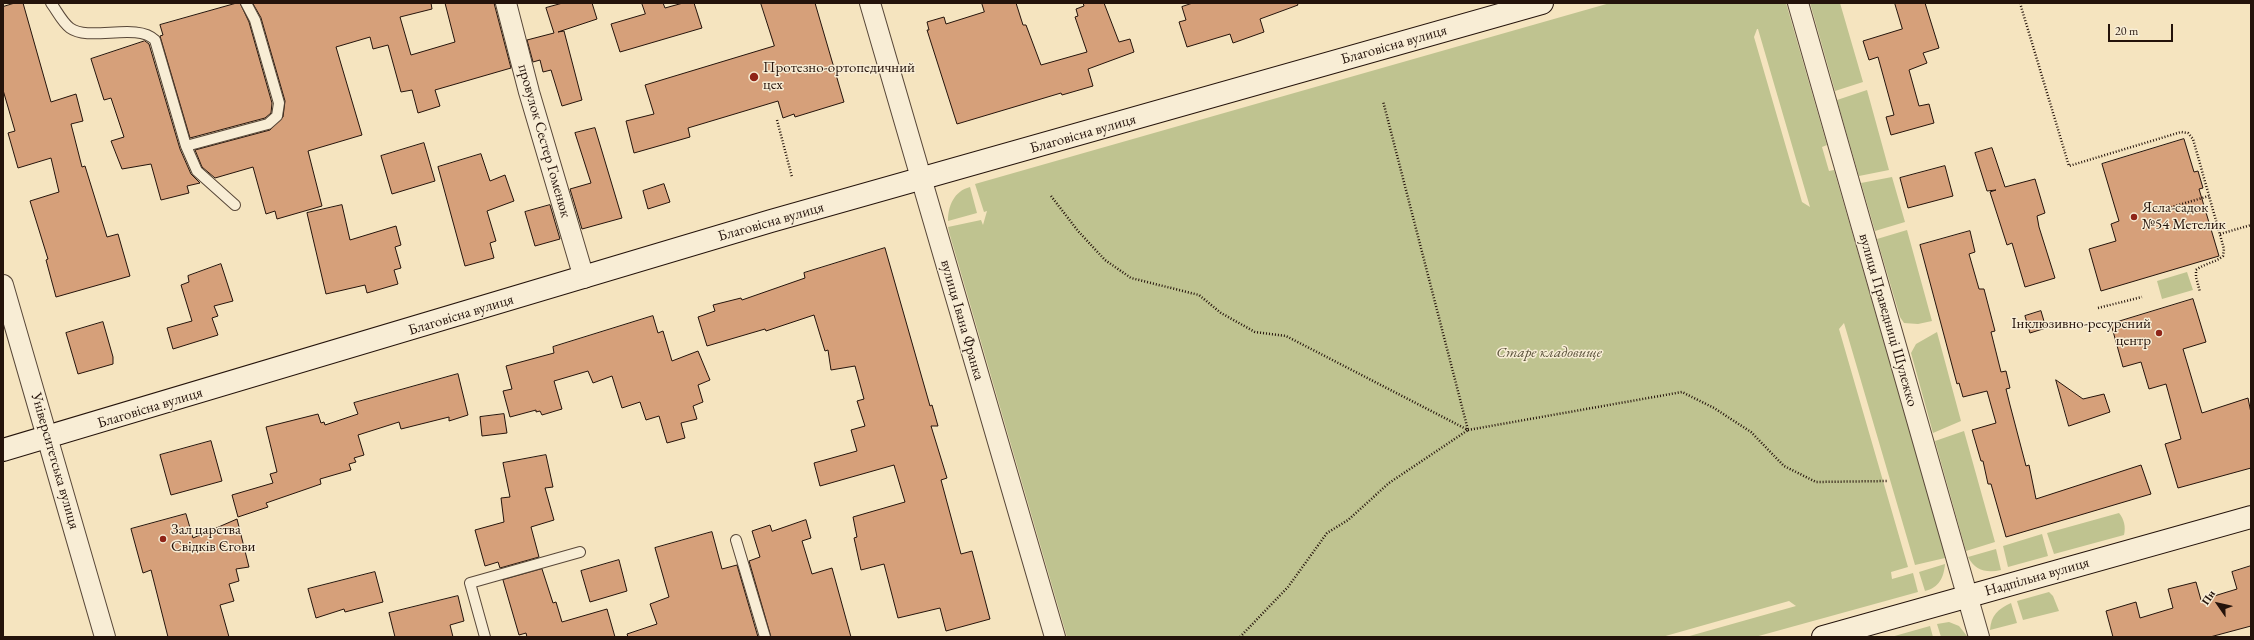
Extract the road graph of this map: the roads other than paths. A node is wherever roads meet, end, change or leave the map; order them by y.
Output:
1 (51, 3) edge
2 (246, 3) edge
3 (506, 3) edge
4 (870, 3) edge
5 (1542, 3) edge
6 (1798, 3) edge
7 (186, 146) junction
8 (922, 180) junction
9 (235, 205) dead end
10 (584, 278) junction
11 (3, 285) edge
12 (48, 438) junction
13 (3, 450) edge
14 (2251, 517) edge
15 (736, 540) dead end
16 (580, 552) dead end
17 (1967, 597) junction
18 (105, 637) edge
19 (485, 637) edge
20 (766, 637) edge
21 (1055, 637) edge
22 (1823, 637) edge
23 (1979, 637) edge

1 - 7 lane
2 - 7 lane
3 - 10 street, провулок Сестер Гоменюк
4 - 8 street, вулиця Івана Франка
5 - 8 main road, Благовісна вулиця
6 - 17 street, вулиця Праведниці Шулежко
7 - 9 lane
8 - 10 main road, Благовісна вулиця
8 - 21 street, вулиця Івана Франка
10 - 12 main road, Благовісна вулиця
11 - 12 street, Університетська вулиця
12 - 13 main road, Благовісна вулиця
12 - 18 street, Університетська вулиця
14 - 17 main road, Надпільна вулиця
15 - 20 lane
16 - 19 lane
17 - 22 main road, Надпільна вулиця
17 - 23 street, вулиця Праведниці Шулежко

